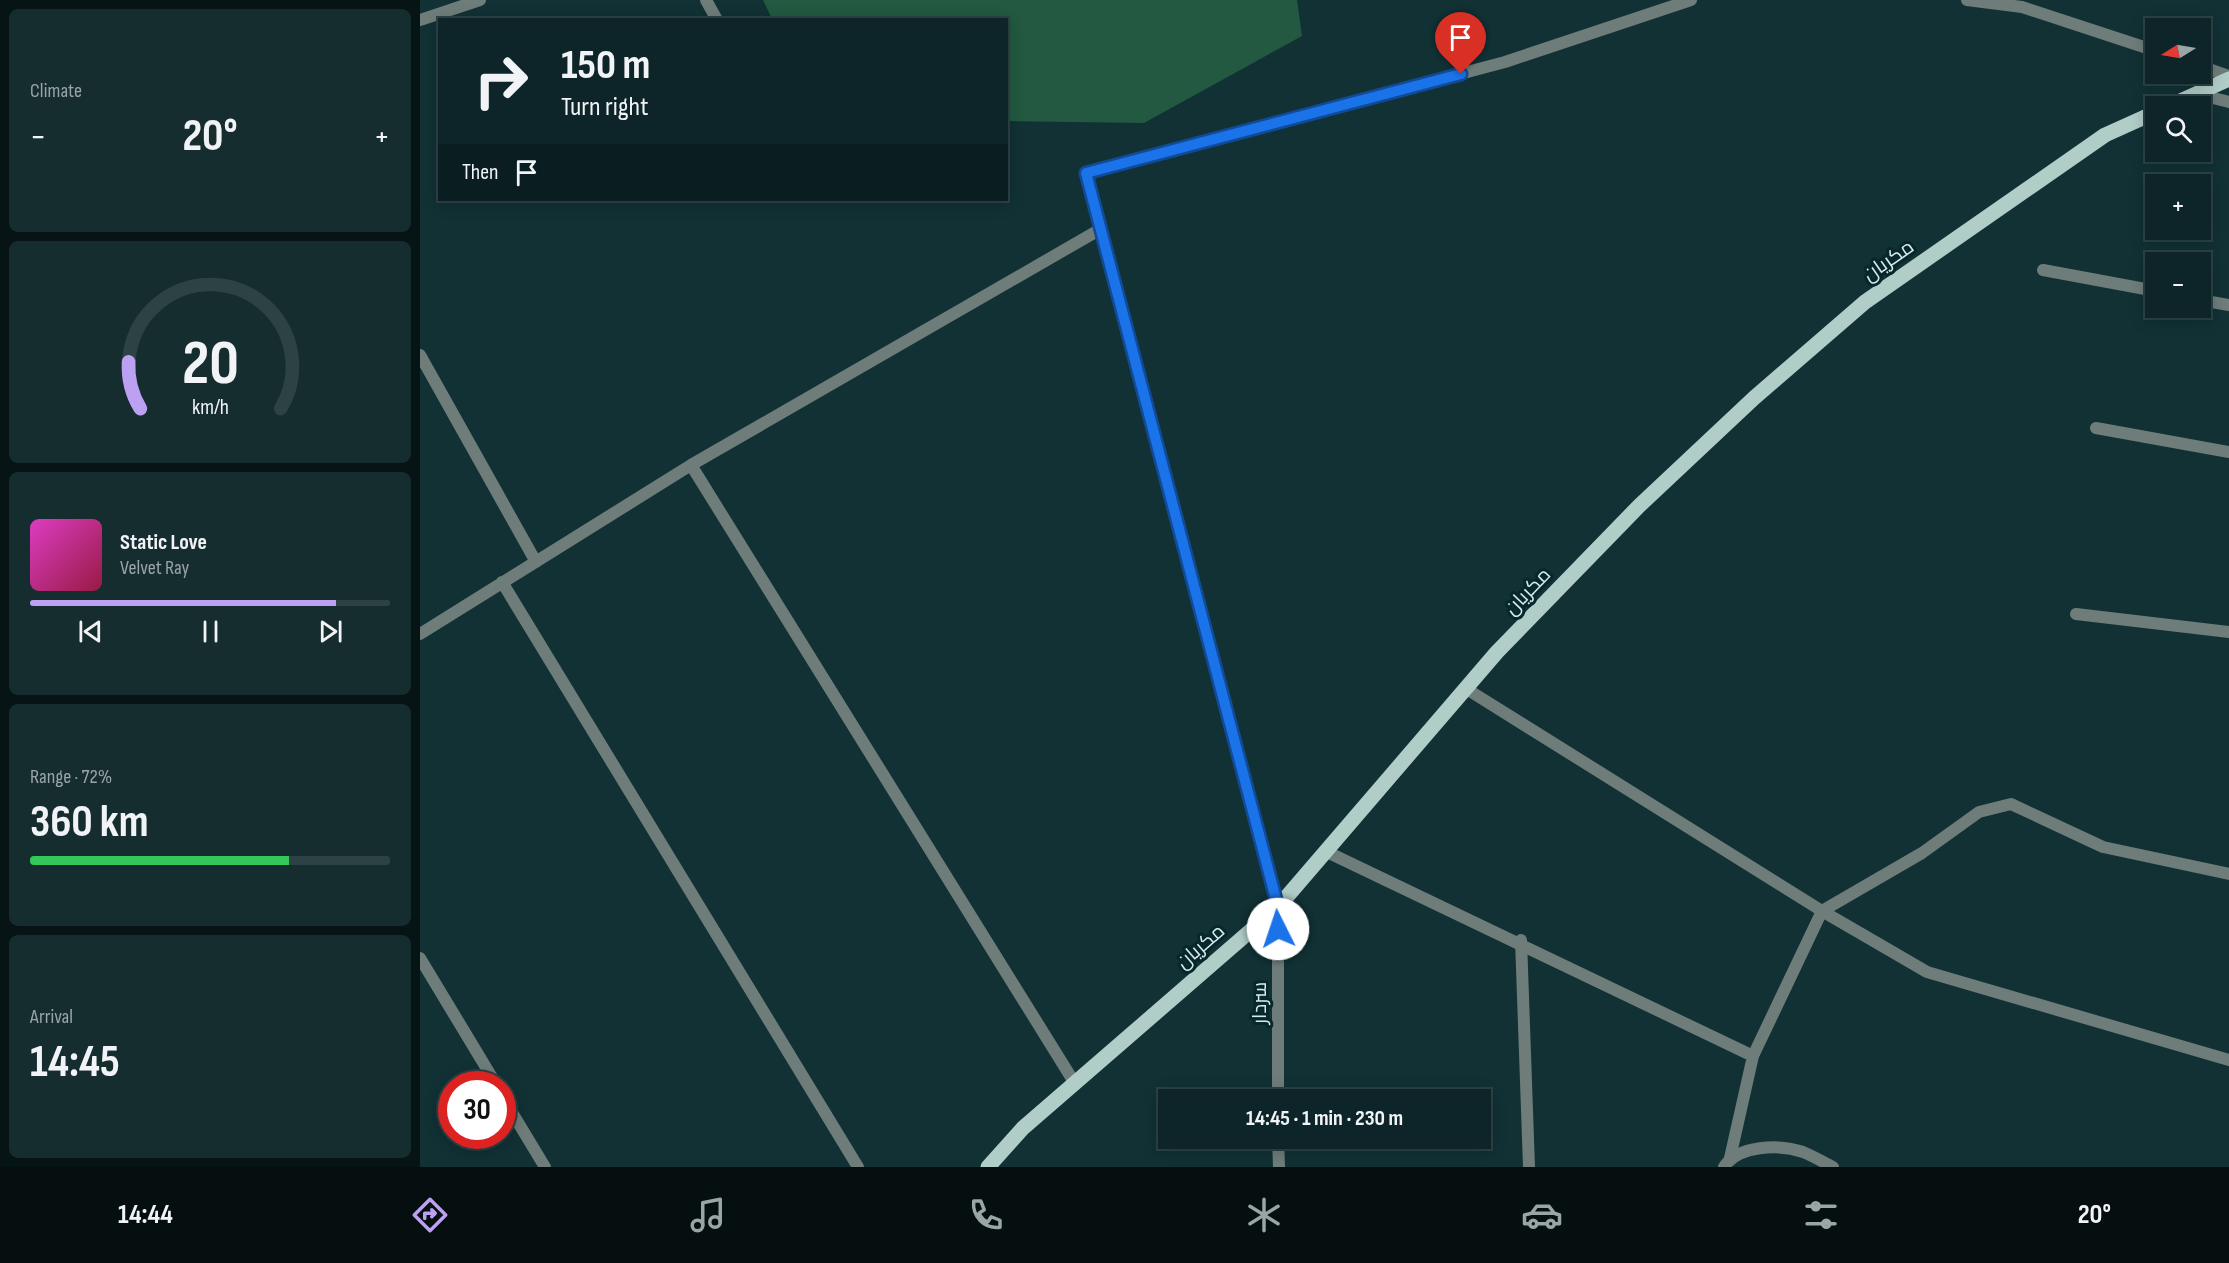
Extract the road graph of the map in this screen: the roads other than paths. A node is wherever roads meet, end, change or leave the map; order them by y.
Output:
1 (480, 0) edge
2 (706, 0) edge
3 (1691, 0) edge
4 (1967, 0) edge
5 (716, 18) edge
6 (420, 20) edge
7 (2145, 47) edge
8 (2211, 70) edge
9 (2229, 77) edge
10 (2197, 94) junction
11 (2192, 96) edge
12 (2229, 102) edge
13 (2145, 117) edge
14 (1099, 230) junction
15 (2043, 270) dead end
16 (2145, 289) edge
17 (2211, 302) edge
18 (2229, 305) edge
19 (420, 356) edge
20 (2096, 428) dead end
21 (2229, 452) edge
22 (691, 465) junction
23 (536, 562) junction
24 (502, 582) junction
25 (2076, 614) dead end
26 (2229, 632) edge
27 (420, 634) edge
28 (1465, 688) junction
29 (1325, 851) junction
30 (2229, 874) edge
31 (1278, 907) junction
32 (1822, 911) junction
33 (1522, 942) junction
34 (420, 958) edge
35 (1754, 1056) junction
36 (2229, 1060) edge
37 (488, 1071) edge
38 (1074, 1082) junction
39 (1278, 1089) edge
40 (516, 1119) edge
41 (1278, 1149) edge
42 (1727, 1162) edge
43 (545, 1167) edge
44 (858, 1167) edge
45 (988, 1167) edge
46 (1278, 1167) edge
47 (1529, 1167) edge
48 (1833, 1167) edge

1 - 6 street
2 - 5 street
3 - 14 street, سردار
4 - 7 street
8 - 9 street
9 - 10 main road
10 - 11 main road
10 - 12 street
13 - 28 main road, مکریان
14 - 22 street
14 - 31 street, سردار
15 - 16 street
17 - 18 street
19 - 23 street
20 - 21 street
22 - 23 street
22 - 38 street
23 - 24 street
24 - 27 street
24 - 44 street
25 - 26 street
28 - 29 main road, مکریان
28 - 32 street
29 - 31 main road, مکریان
29 - 33 street
30 - 32 street
31 - 38 main road, مکریان
31 - 39 street, سردار
32 - 35 street
32 - 36 street
33 - 35 street
33 - 47 street
34 - 37 street
35 - 42 street
38 - 45 main road, مکریان
40 - 43 street
41 - 46 street
42 - 48 street

